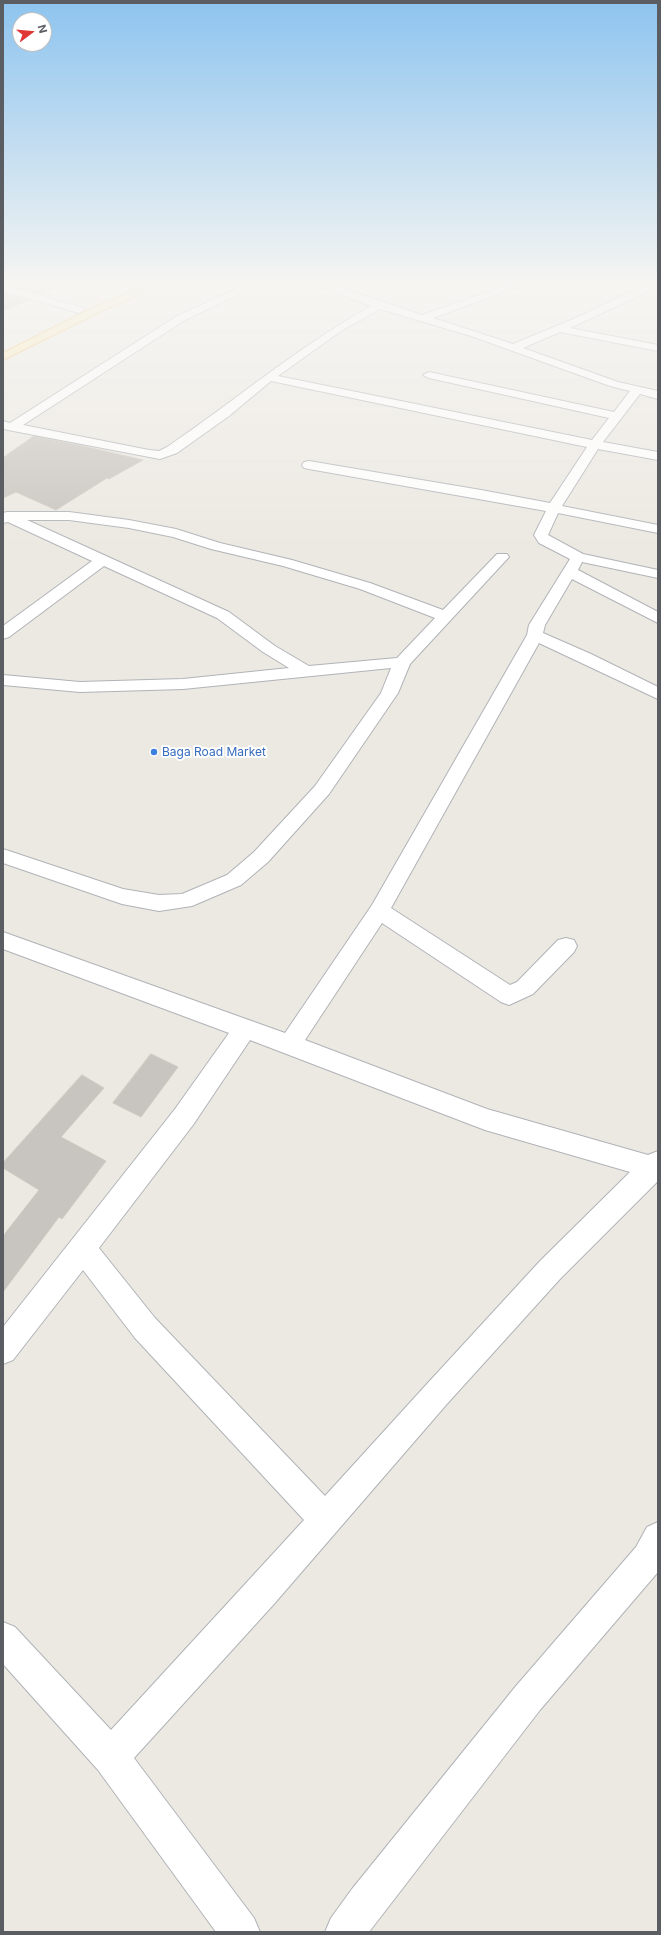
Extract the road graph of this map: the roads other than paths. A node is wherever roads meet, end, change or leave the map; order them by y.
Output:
1 (95, 374) edge
2 (273, 374) edge
3 (591, 374) edge
4 (429, 375) dead end
5 (269, 377) junction
6 (637, 390) junction
7 (658, 395) edge
8 (617, 416) junction
9 (12, 429) edge
10 (595, 444) junction
11 (658, 456) edge
12 (309, 465) dead end
13 (552, 507) junction
14 (4, 517) edge
15 (658, 529) edge
16 (502, 557) dead end
17 (103, 560) junction
18 (574, 564) junction
19 (658, 574) edge
20 (445, 616) junction
21 (658, 618) edge
22 (3, 634) edge
23 (535, 635) junction
24 (402, 662) junction
25 (307, 672) junction
26 (3, 680) edge
27 (658, 694) edge
28 (3, 856) edge
29 (379, 911) junction
30 (3, 940) edge
31 (566, 946) dead end
32 (245, 1029) junction
33 (290, 1044) junction
34 (656, 1166) edge
35 (83, 1249) junction
36 (3, 1350) edge
37 (325, 1518) junction
38 (658, 1538) edge
39 (3, 1639) edge
40 (111, 1757) junction
41 (240, 1932) edge
42 (345, 1932) edge

1 - 9 street
2 - 5 street
3 - 6 street
4 - 8 street
5 - 9 street
5 - 10 street
6 - 7 street
6 - 8 street
8 - 10 street
10 - 11 street
10 - 13 street
12 - 13 street
13 - 15 street
13 - 18 street
14 - 17 street
14 - 20 street
16 - 20 street
17 - 22 street
17 - 25 street
18 - 19 street
18 - 21 street
18 - 23 street
20 - 24 street
23 - 27 street
23 - 29 street
24 - 25 street
24 - 28 street
25 - 26 street
29 - 31 street
29 - 33 street
30 - 32 street
32 - 33 street
32 - 35 street
33 - 34 street
34 - 37 street
35 - 36 street
35 - 37 street
37 - 40 street
38 - 42 street
39 - 40 street
40 - 41 street

